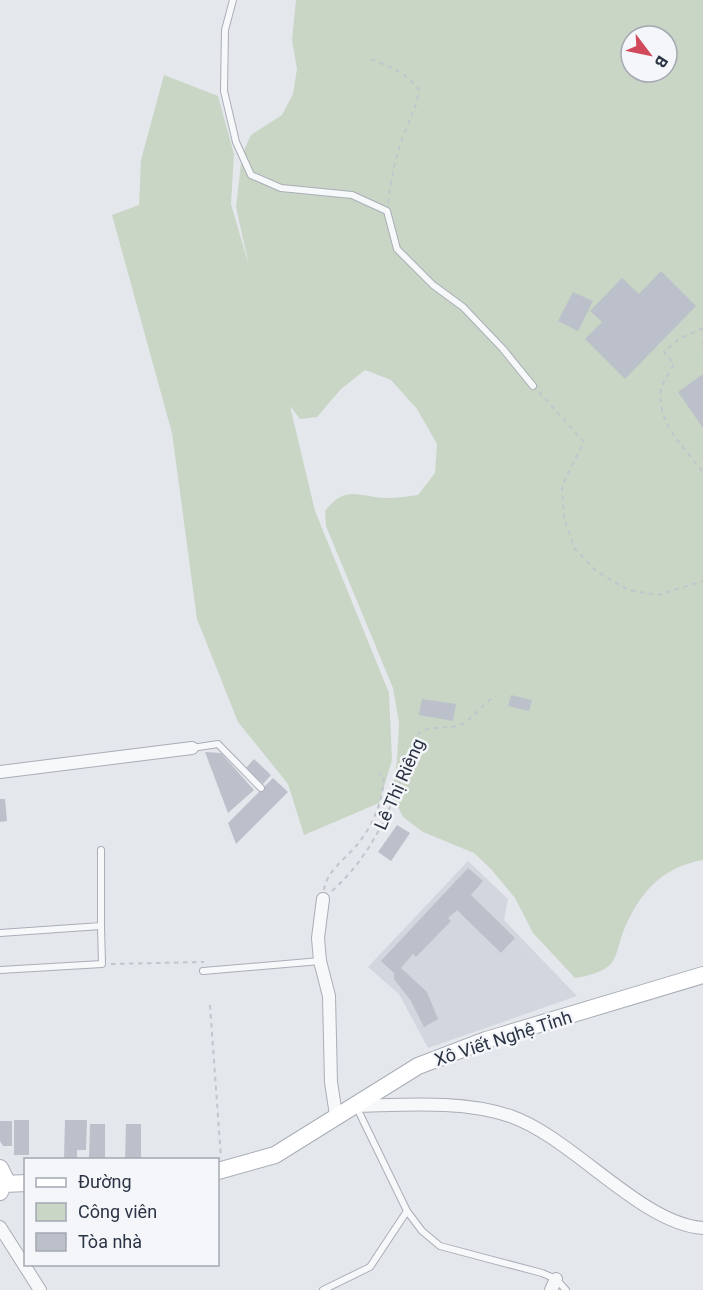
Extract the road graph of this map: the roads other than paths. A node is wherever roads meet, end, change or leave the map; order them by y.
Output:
1 (233, 0) edge
2 (533, 387) road end
3 (192, 748) joint
4 (0, 772) edge
5 (261, 788) dead end
6 (101, 850) dead end
7 (323, 899) road end
8 (101, 926) junction
9 (0, 933) edge
10 (320, 961) junction
11 (0, 970) edge
12 (203, 971) road end
13 (703, 975) edge
14 (355, 1106) junction
15 (336, 1115) junction
16 (220, 1171) edge
17 (2, 1182) edge
18 (24, 1184) edge
19 (407, 1211) junction
20 (0, 1227) edge
21 (703, 1228) edge
22 (24, 1265) edge
23 (25, 1266) edge
24 (554, 1285) edge
25 (40, 1290) edge
26 (323, 1290) edge
27 (566, 1290) edge

1 - 2 lane
3 - 4 street
3 - 5 lane
6 - 8 lane
7 - 10 street
8 - 9 lane
8 - 11 lane
10 - 12 lane
10 - 15 street
13 - 14 main road, Xô Viết Nghệ Tỉnh
14 - 15 main road, Xô Viết Nghệ Tỉnh
14 - 19 lane
14 - 21 street
15 - 16 main road, Xô Viết Nghệ Tỉnh
17 - 18 main road
19 - 24 lane
19 - 26 lane
20 - 22 street
23 - 25 street
24 - 27 lane

